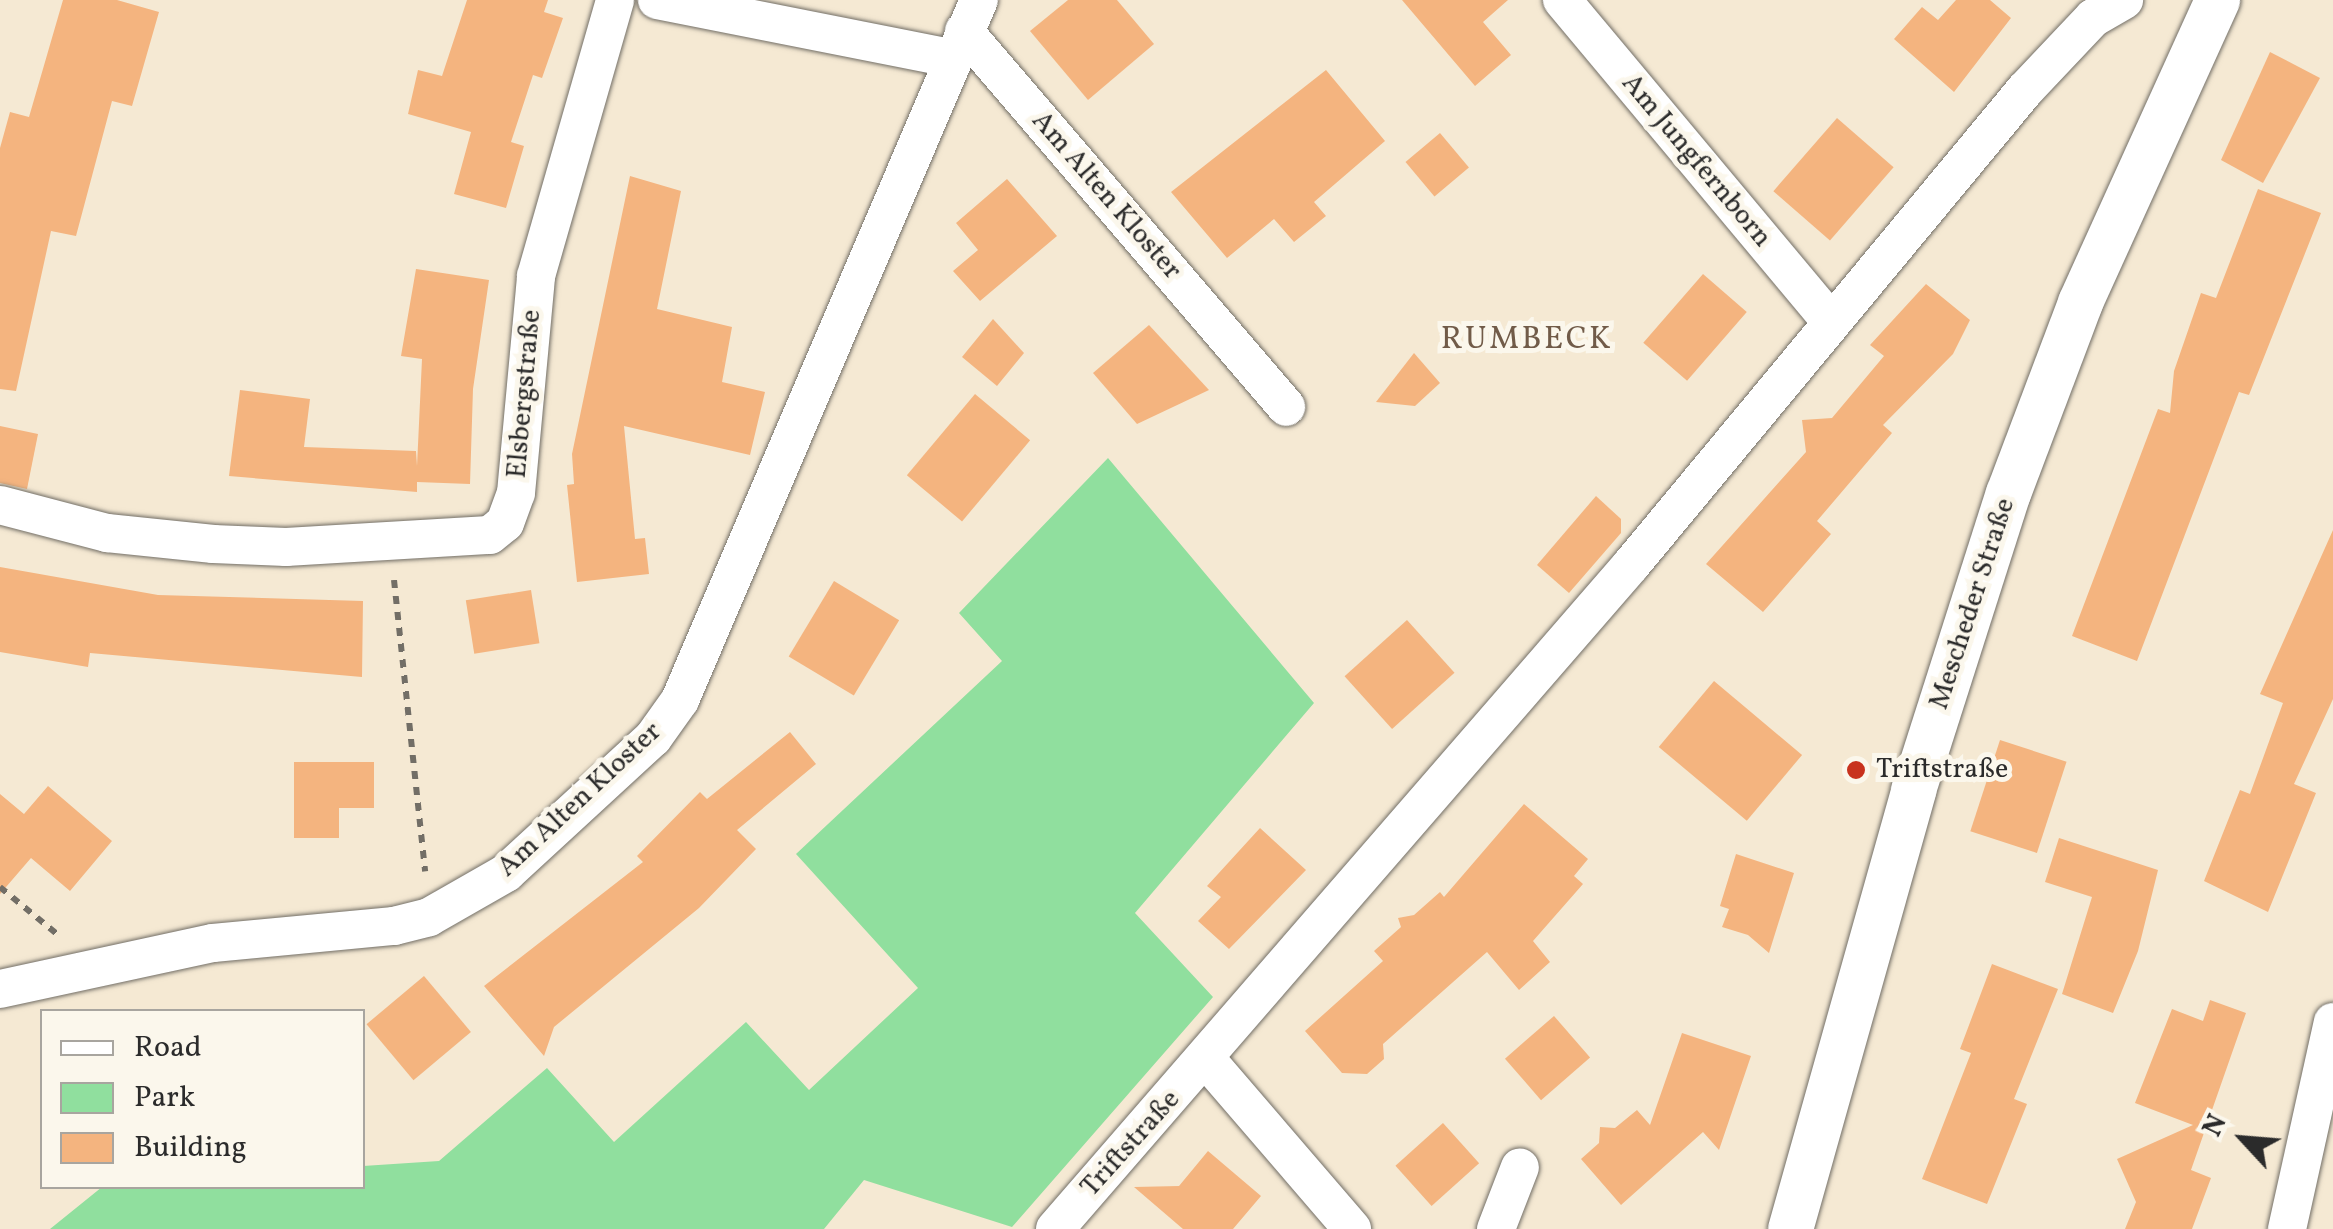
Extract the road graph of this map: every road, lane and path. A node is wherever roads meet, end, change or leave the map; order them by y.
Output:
1 (614, 0) edge
2 (656, 0) edge
3 (1562, 0) edge
4 (2124, 0) edge
5 (2217, 0) edge
6 (965, 30) edge
7 (1830, 322) junction
8 (1286, 406) dead end
9 (0, 505) edge
10 (390, 543) junction
11 (0, 887) edge
12 (430, 917) junction
13 (93, 968) junction
14 (0, 989) edge
15 (2333, 1022) edge
16 (1206, 1058) junction
17 (1520, 1167) dead end
18 (1055, 1229) edge
19 (1352, 1229) edge
20 (1496, 1229) edge
21 (1790, 1229) edge
22 (2287, 1229) edge

1 - 10 street, Elsbergstraße
2 - 6 street
3 - 7 street, Am Jungfernborn
4 - 7 street, Triftstraße
5 - 21 street, Mescheder Straße
6 - 8 street, Am Alten Kloster
6 - 12 street, Am Alten Kloster
7 - 16 street, Triftstraße
9 - 10 street, Elsbergstraße
10 - 12 path
11 - 13 path
12 - 13 street, Am Alten Kloster
13 - 14 street, Am Alten Kloster
15 - 22 street
16 - 18 street, Triftstraße
16 - 19 street
17 - 20 street

